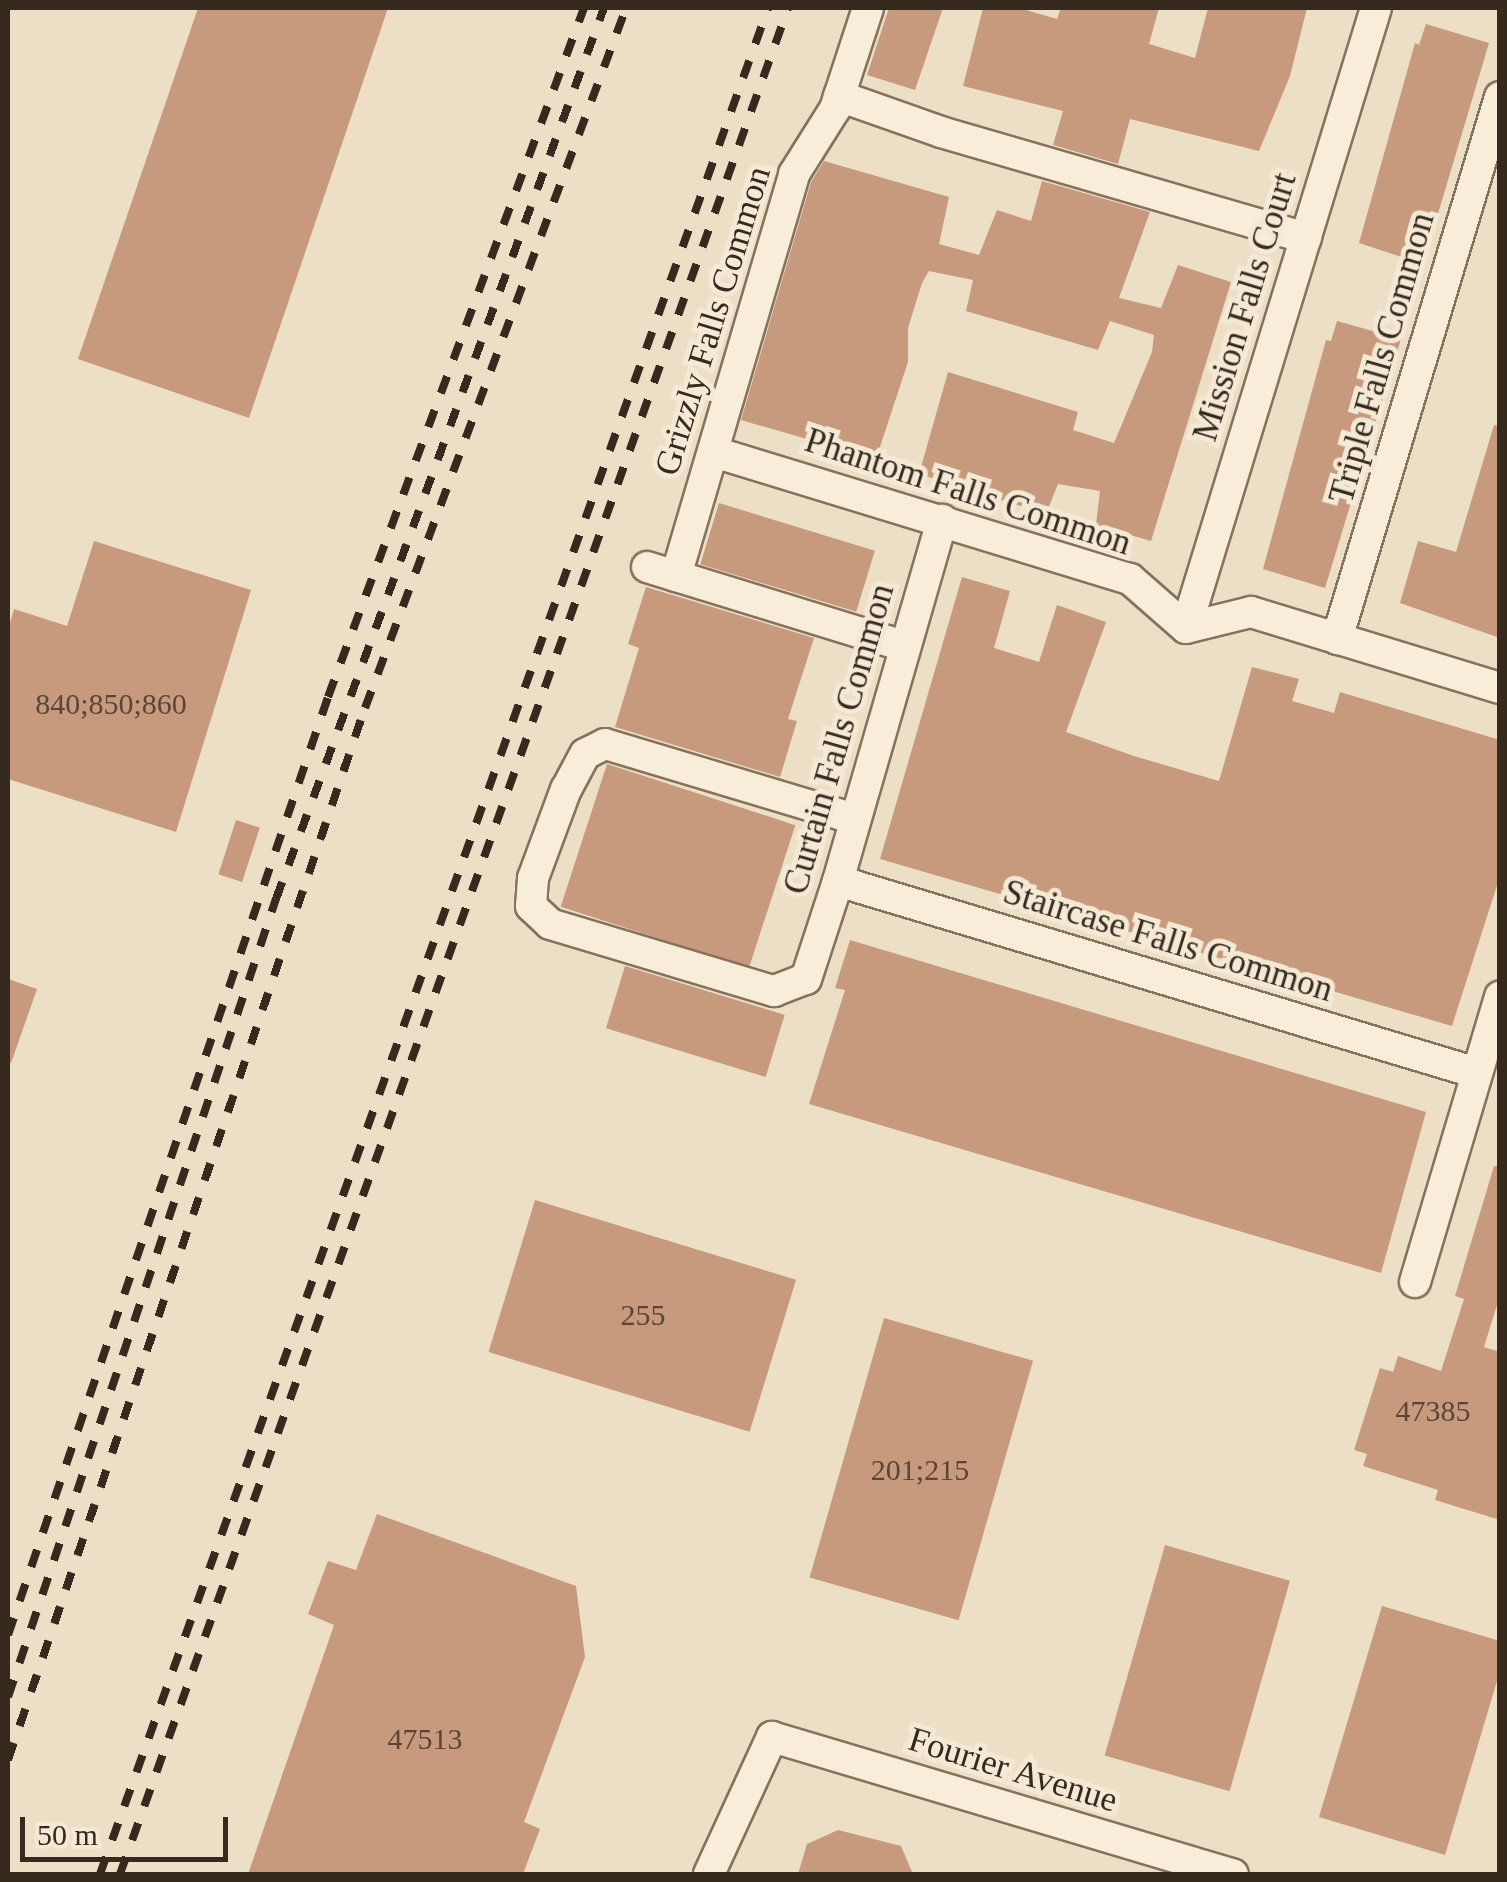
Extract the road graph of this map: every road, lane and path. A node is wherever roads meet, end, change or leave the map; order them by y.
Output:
1 (868, 8) edge
2 (1376, 8) edge
3 (840, 96) junction
4 (1500, 97) edge
5 (1306, 238) junction
6 (714, 452) junction
7 (942, 520) junction
8 (1186, 628) junction
9 (1337, 639) junction
10 (904, 646) junction
11 (1500, 688) edge
12 (855, 818) junction
13 (838, 881) junction
14 (1500, 996) edge
15 (1477, 1074) junction
16 (1416, 1282) dead end
17 (709, 1874) edge
18 (1233, 1874) edge

1 - 3 street, Grizzly Falls Common
2 - 5 street, Mission Falls Court
3 - 5 street
3 - 6 street, Grizzly Falls Common
4 - 9 street, Triple Falls Common
5 - 8 street, Mission Falls Court
6 - 7 street, Phantom Falls Common
6 - 10 street, Grizzly Falls Common
7 - 8 street, Phantom Falls Common
7 - 10 street, Curtain Falls Common
8 - 9 street
9 - 11 street
10 - 12 street, Curtain Falls Common
12 - 13 street, Curtain Falls Common
12 - 13 street, Curtain Falls Common
13 - 15 street, Staircase Falls Common
14 - 15 street
15 - 16 street
17 - 18 street, Fourier Avenue

